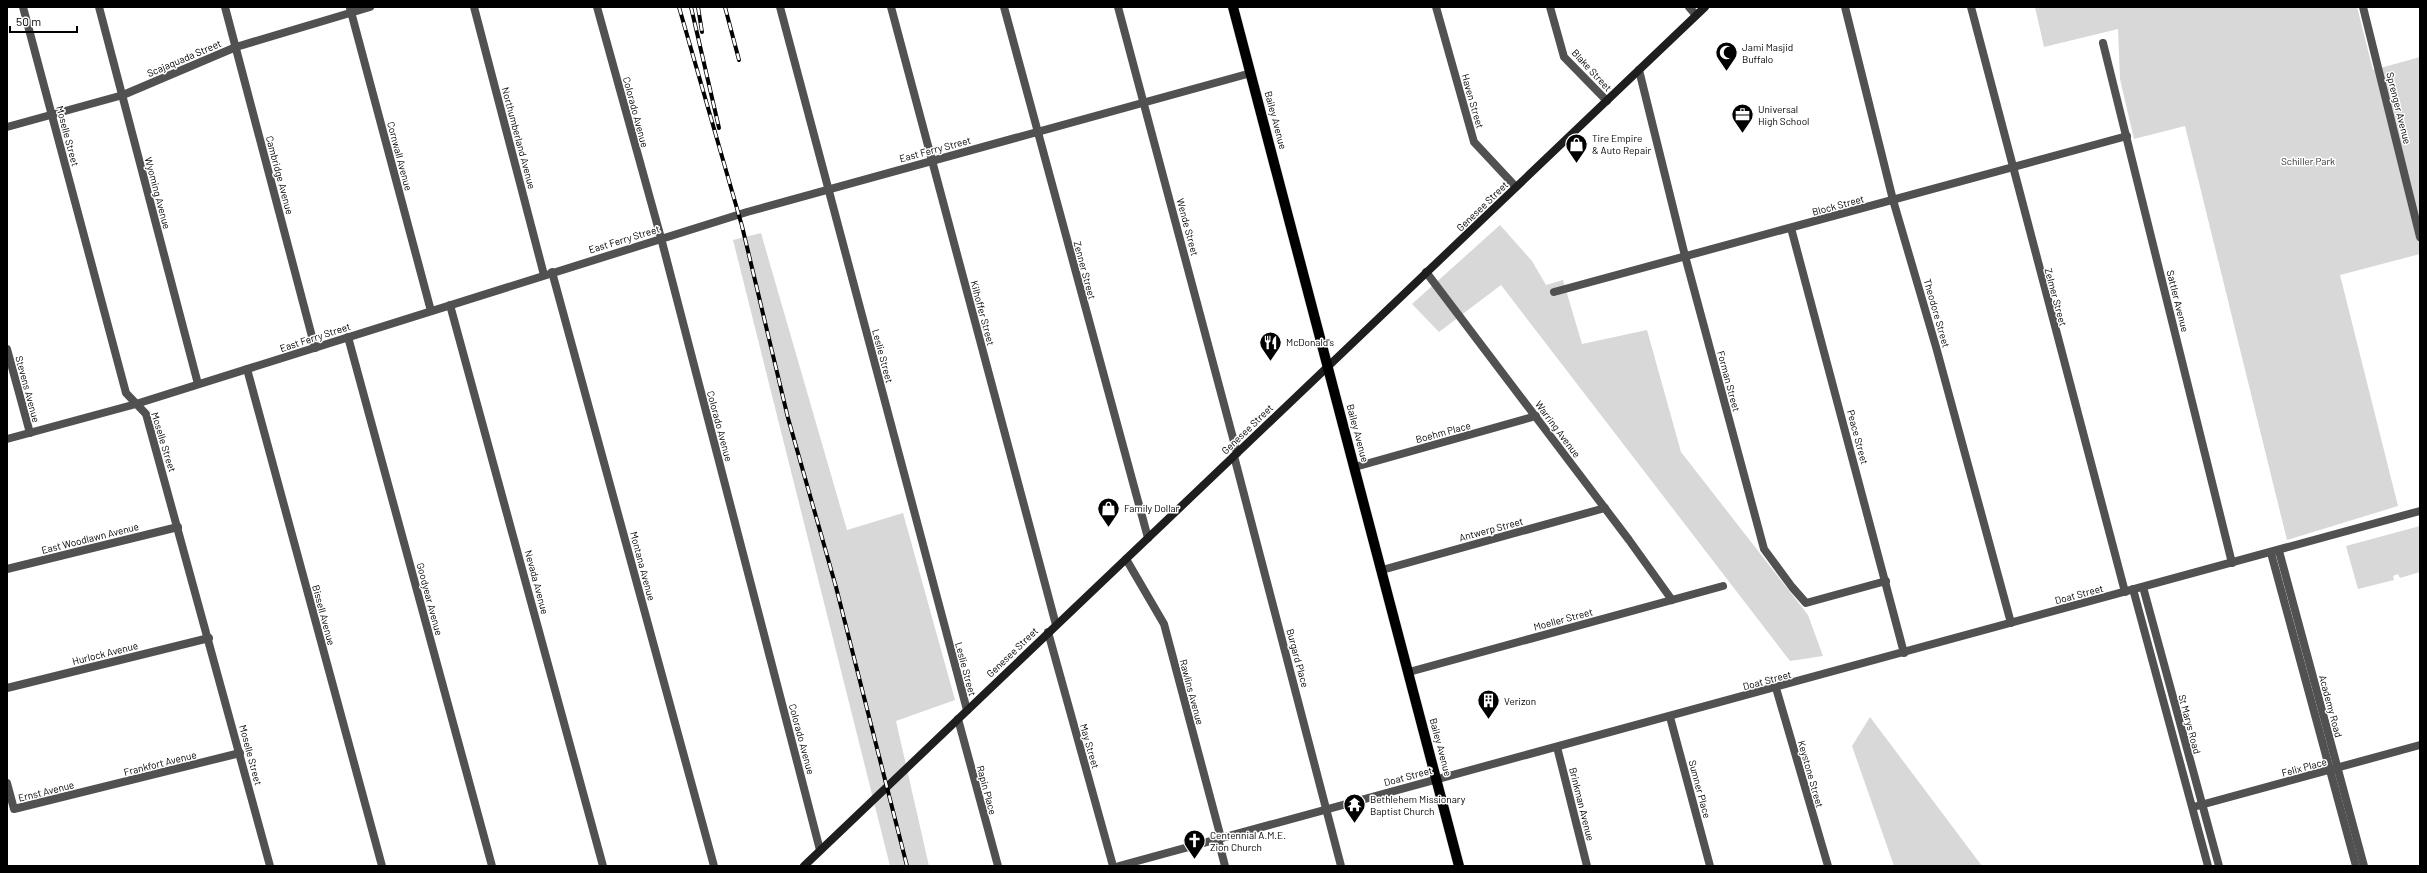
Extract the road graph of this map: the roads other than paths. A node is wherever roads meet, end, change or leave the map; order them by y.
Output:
1 (23, 7) edge
2 (99, 7) edge
3 (226, 7) edge
4 (370, 7) edge
5 (474, 7) edge
6 (597, 7) edge
7 (780, 7) edge
8 (891, 7) edge
9 (1004, 7) edge
10 (1118, 7) edge
11 (1233, 7) edge
12 (1436, 7) edge
13 (1550, 7) edge
14 (1689, 7) edge
15 (1705, 7) edge
16 (1845, 7) edge
17 (1971, 7) edge
18 (2363, 7) edge
19 (350, 10) edge
20 (1696, 15) junction
21 (2104, 43) dead end
22 (236, 47) junction
23 (1639, 70) junction
24 (1251, 72) junction
25 (122, 95) junction
26 (1607, 101) junction
27 (1144, 102) junction
28 (51, 114) junction
29 (7, 127) edge
30 (1037, 132) junction
31 (2126, 136) junction
32 (932, 161) junction
33 (2012, 167) junction
34 (1516, 187) junction
35 (828, 189) junction
36 (1894, 200) junction
37 (1790, 228) junction
38 (2420, 237) edge
39 (661, 238) junction
40 (1685, 256) junction
41 (1426, 272) junction
42 (548, 274) junction
43 (1554, 292) dead end
44 (450, 305) junction
45 (431, 311) junction
46 (348, 337) junction
47 (315, 348) junction
48 (7, 349) edge
49 (1328, 366) junction
50 (247, 369) junction
51 (198, 384) junction
52 (136, 404) junction
53 (1536, 416) junction
54 (30, 433) junction
55 (7, 439) edge
56 (1235, 454) junction
57 (1355, 467) junction
58 (1605, 508) junction
59 (2420, 511) edge
60 (178, 527) junction
61 (1148, 538) junction
62 (2275, 552) junction
63 (1126, 559) junction
64 (2232, 563) junction
65 (7, 569) edge
66 (1382, 570) junction
67 (1886, 581) junction
68 (1724, 586) dead end
69 (2143, 587) junction
70 (2133, 589) junction
71 (2125, 592) junction
72 (1672, 600) junction
73 (2011, 623) junction
74 (1056, 625) junction
75 (1048, 632) junction
76 (208, 638) junction
77 (1904, 653) junction
78 (1408, 672) junction
79 (7, 688) edge
80 (1776, 688) junction
81 (967, 710) junction
82 (2178, 715) junction
83 (1670, 717) junction
84 (2168, 718) junction
85 (958, 719) junction
86 (2420, 745) edge
87 (1556, 747) junction
88 (240, 753) junction
89 (2334, 769) junction
90 (1436, 778) junction
91 (7, 783) edge
92 (85, 792) joint
93 (2202, 805) junction
94 (2192, 807) junction
95 (1327, 810) junction
96 (1220, 839) junction
97 (820, 850) junction
98 (270, 866) edge
99 (382, 866) edge
100 (492, 866) edge
101 (603, 866) edge
102 (714, 866) edge
103 (804, 866) edge
104 (998, 866) edge
105 (1113, 866) edge
106 (1119, 866) edge
107 (1225, 866) edge
108 (1341, 866) edge
109 (1459, 866) edge
110 (1587, 866) edge
111 (1710, 866) edge
112 (1828, 866) edge
113 (2208, 866) edge
114 (2219, 866) edge
115 (2356, 866) edge
116 (2364, 866) edge

1 - 28 street, Moselle Street
2 - 25 street, Wyoming Avenue
3 - 22 street, Cambridge Avenue
4 - 19 street, Scajaquada Street
5 - 42 street, Northumberland Avenue
6 - 39 street, Colorado Avenue
7 - 35 street, Leslie Street
8 - 32 street, Kilhoffer Street
9 - 30 street, Zenner Street
10 - 27 street, Wende Street
11 - 24 main road, Bailey Avenue
12 - 34 street, Haven Street
13 - 26 street, Blake Street
14 - 20 street
15 - 20 main road, Genesee Street
16 - 36 street, Theodore Street
17 - 33 street, Zelmer Street
18 - 38 street, Sprenger Avenue
19 - 22 street, Scajaquada Street
19 - 45 street, Cornwall Avenue
20 - 23 main road, Genesee Street
21 - 31 street, Sattler Avenue
22 - 25 street, Scajaquada Street
22 - 47 street, Cambridge Avenue
23 - 26 main road, Genesee Street
23 - 40 street, Forman Street
24 - 27 street, East Ferry Street
24 - 49 main road, Bailey Avenue
25 - 28 street, Scajaquada Street
25 - 51 street, Wyoming Avenue
26 - 34 main road, Genesee Street
27 - 30 street, East Ferry Street
27 - 56 street, Wende Street
28 - 29 street, Scajaquada Street
28 - 52 street, Moselle Street
30 - 32 street, East Ferry Street
30 - 61 street, Zenner Street
31 - 33 street, Block Street
31 - 64 street, Sattler Avenue
32 - 35 street, East Ferry Street
32 - 74 street, Kilhoffer Street
33 - 36 street, Block Street
33 - 71 street, Zelmer Street
34 - 41 main road, Genesee Street
35 - 39 street, East Ferry Street
35 - 81 street, Leslie Street
36 - 37 street, Block Street
36 - 73 street, Theodore Street
37 - 40 street, Block Street
37 - 67 street, Peace Street
39 - 42 street, East Ferry Street
39 - 97 street, Colorado Avenue
40 - 43 street, Block Street
40 - 67 street, Forman Street
41 - 49 main road, Genesee Street
41 - 53 street, Warring Avenue
42 - 44 street, East Ferry Street
42 - 102 street, Montana Avenue
44 - 45 street, East Ferry Street
44 - 101 street, Nevada Avenue
45 - 46 street, East Ferry Street
46 - 47 street, East Ferry Street
46 - 100 street, Goodyear Avenue
47 - 50 street, East Ferry Street
48 - 54 street, Stevens Avenue
49 - 56 main road, Genesee Street
49 - 57 main road, Bailey Avenue
50 - 51 street, East Ferry Street
50 - 99 street, Bissell Avenue
51 - 52 street, East Ferry Street
52 - 54 street, East Ferry Street
52 - 60 street, Moselle Street
53 - 57 street, Boehm Place
53 - 58 street, Warring Avenue
54 - 55 street, East Ferry Street
56 - 61 main road, Genesee Street
56 - 95 street, Burgard Place
57 - 66 main road, Bailey Avenue
58 - 66 street, Antwerp Street
58 - 72 street, Warring Avenue
59 - 62 street, Doat Street
60 - 65 street, East Woodlawn Avenue
60 - 76 street, Moselle Street
61 - 63 main road, Genesee Street
62 - 64 street, Doat Street
62 - 89 street, Academy Road
63 - 74 main road, Genesee Street
63 - 96 street, Rawlins Avenue
64 - 69 street, Doat Street
66 - 78 main road, Bailey Avenue
67 - 77 street, Peace Street
68 - 72 street, Moeller Street
69 - 70 street, Doat Street
69 - 82 street, St Marys Road
70 - 71 street, Doat Street
70 - 84 street, St Marys Road
71 - 73 street, Doat Street
72 - 78 street, Moeller Street
73 - 77 street, Doat Street
74 - 75 main road, Genesee Street
75 - 81 main road, Genesee Street
75 - 105 street, May Street
76 - 79 street, Hurlock Avenue
76 - 88 street, Moselle Street
77 - 80 street, Doat Street
78 - 90 main road, Bailey Avenue
80 - 83 street, Doat Street
80 - 112 street, Keystone Street
81 - 85 main road, Genesee Street
82 - 84 street
82 - 93 street, St Marys Road
83 - 87 street, Doat Street
83 - 111 street, Sumner Place
84 - 94 street, St Marys Road
85 - 97 main road, Genesee Street
85 - 104 street, Rapin Place
86 - 89 street, Felix Place
87 - 90 street, Doat Street
87 - 110 street, Brinkman Avenue
88 - 92 street, Frankfort Avenue
88 - 98 street, Moselle Street
89 - 93 street, Felix Place
89 - 115 street, Academy Road
89 - 116 street, Academy Road
90 - 95 street, Doat Street
90 - 109 main road, Bailey Avenue
91 - 92 street, Ernst Avenue
93 - 94 street, Felix Place
93 - 114 street, St Marys Road
94 - 113 street, St Marys Road
95 - 96 street, Doat Street
95 - 108 street, Burgard Place
96 - 106 street, Doat Street
96 - 107 street, Rawlins Avenue
97 - 103 main road, Genesee Street

